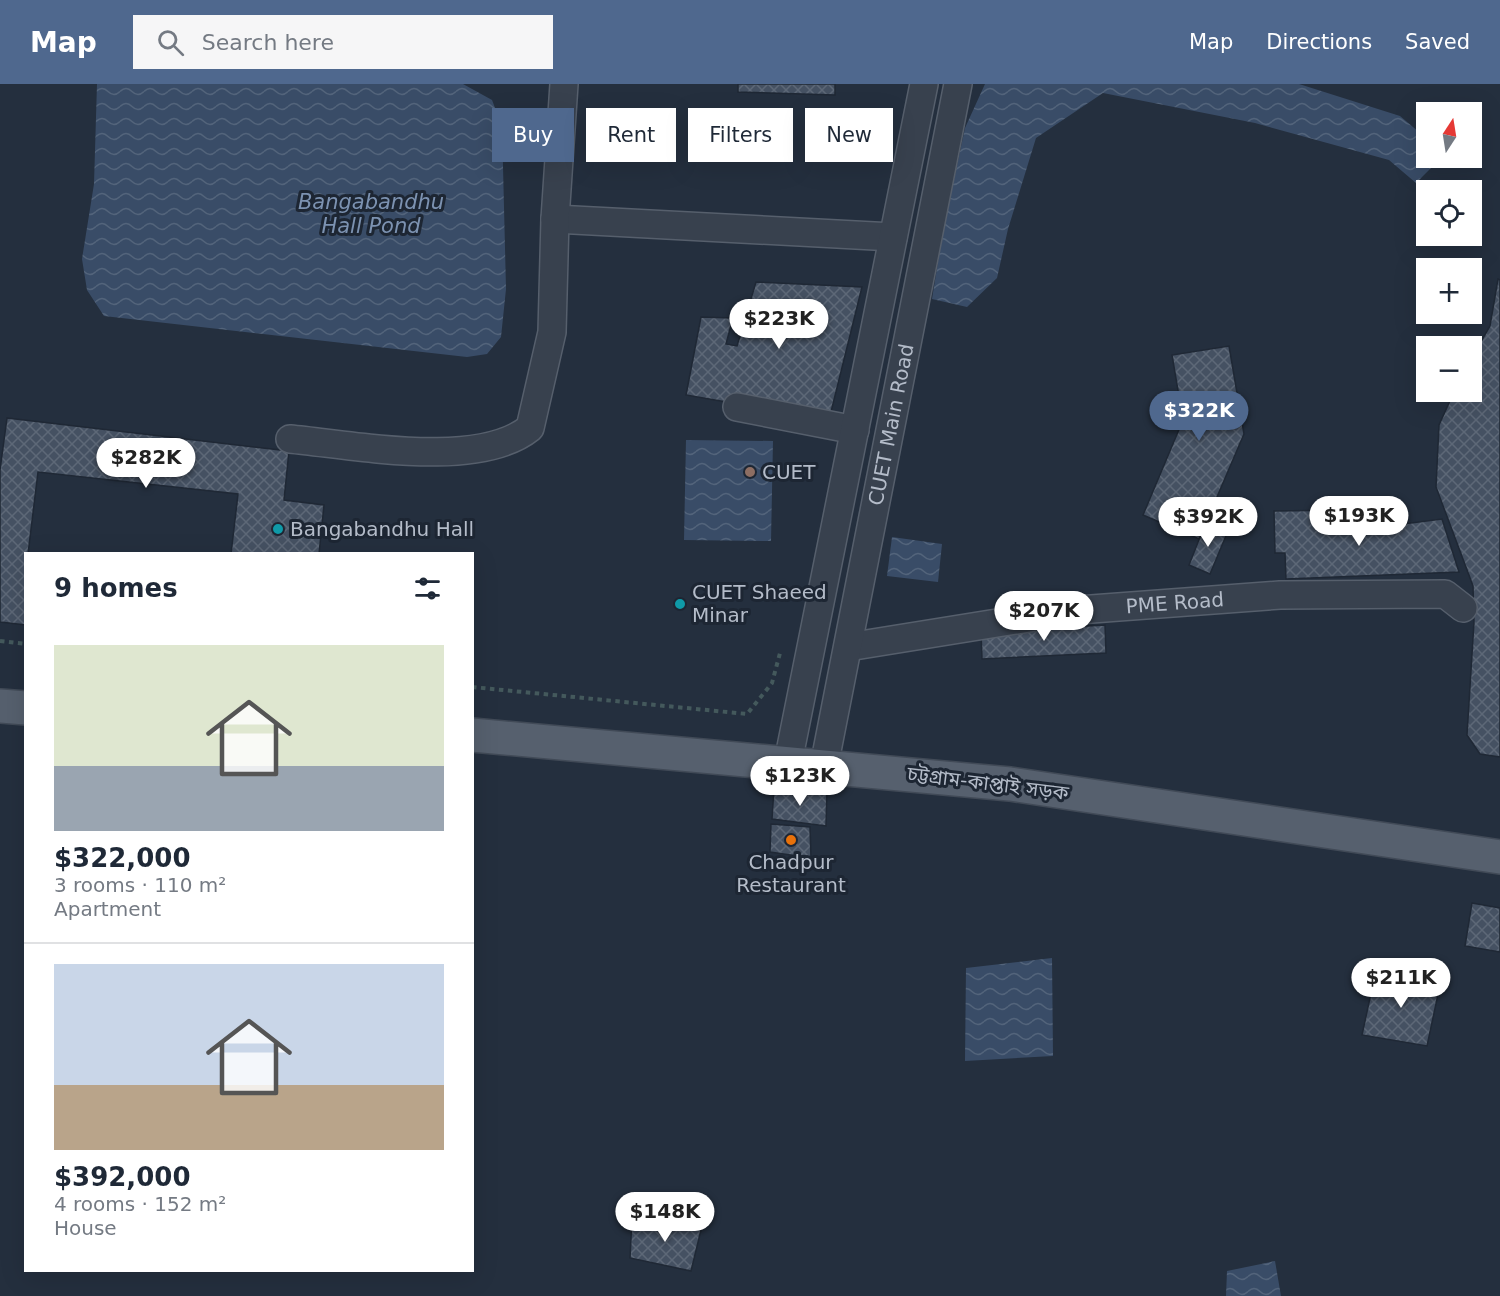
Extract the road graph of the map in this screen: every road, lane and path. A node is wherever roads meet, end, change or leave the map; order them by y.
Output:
1 (564, 84) edge
2 (924, 84) edge
3 (958, 84) edge
4 (555, 229) junction
5 (893, 237) junction
6 (737, 407) dead end
7 (855, 430) junction
8 (290, 439) dead end
9 (1463, 608) dead end
10 (0, 641) edge
11 (24, 644) edge
12 (848, 647) junction
13 (781, 651) dead end
14 (474, 687) edge
15 (0, 706) edge
16 (24, 708) edge
17 (474, 735) edge
18 (788, 762) junction
19 (824, 766) junction
20 (1500, 856) edge

1 - 4 lane
2 - 5 lane, CUET Main Road
3 - 12 lane, CUET Main Road
4 - 5 lane
4 - 8 lane
5 - 7 lane, CUET Main Road
6 - 7 lane
7 - 18 lane, CUET Main Road
9 - 12 lane, PME Road
10 - 11 path
12 - 19 lane, CUET Main Road
13 - 14 path
15 - 16 main road
17 - 18 main road, চট্টগ্রাম-কাপ্তাই সড়ক
18 - 19 main road, চট্টগ্রাম-কাপ্তাই সড়ক
19 - 20 main road, চট্টগ্রাম-কাপ্তাই সড়ক

